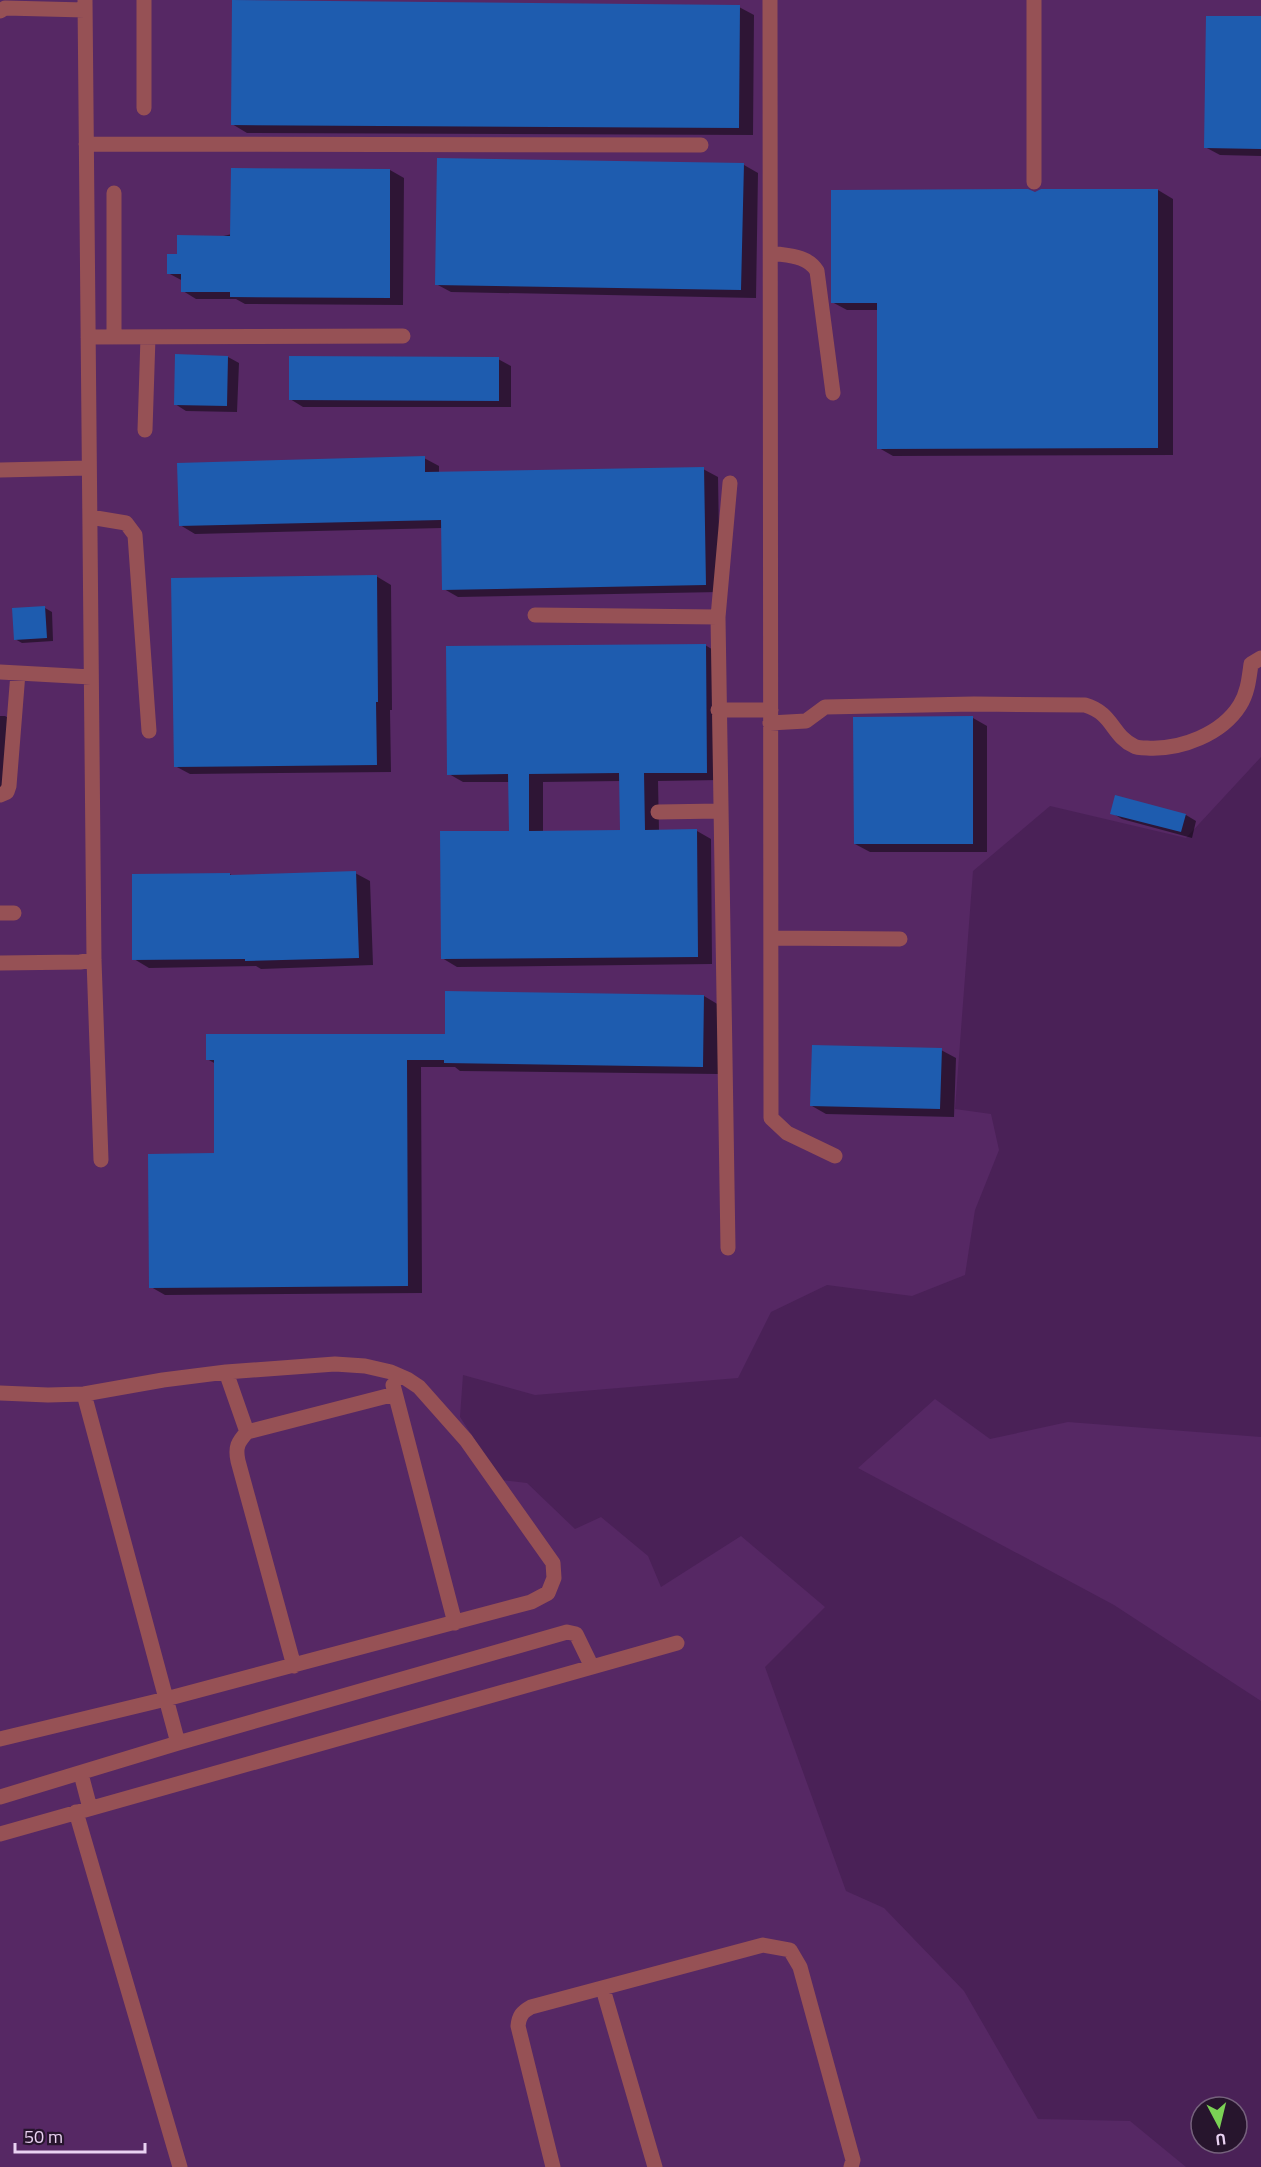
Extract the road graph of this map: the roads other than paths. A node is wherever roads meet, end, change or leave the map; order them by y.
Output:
1 (144, 0) edge
2 (770, 0) edge
3 (1034, 0) edge
4 (85, 5) edge
5 (0, 11) edge
6 (144, 108) dead end
7 (86, 144) junction
8 (701, 145) dead end
9 (1034, 182) dead end
10 (114, 193) dead end
11 (771, 253) junction
12 (403, 336) dead end
13 (88, 337) junction
14 (114, 337) junction
15 (148, 337) junction
16 (833, 393) dead end
17 (145, 430) dead end
18 (89, 468) junction
19 (0, 470) edge
20 (730, 483) dead end
21 (90, 517) junction
22 (535, 615) dead end
23 (718, 617) junction
24 (1261, 658) edge
25 (0, 672) edge
26 (18, 673) junction
27 (92, 677) junction
28 (1254, 692) edge
29 (718, 710) junction
30 (771, 717) junction
31 (149, 730) dead end
32 (0, 795) edge
33 (720, 811) junction
34 (658, 812) dead end
35 (771, 938) junction
36 (900, 939) dead end
37 (94, 960) junction
38 (0, 963) edge
39 (835, 1156) dead end
40 (101, 1160) dead end
41 (728, 1248) dead end
42 (226, 1372) junction
43 (391, 1372) junction
44 (0, 1393) edge
45 (84, 1394) junction
46 (395, 1394) junction
47 (248, 1432) junction
48 (455, 1623) junction
49 (677, 1643) dead end
50 (294, 1665) junction
51 (592, 1667) junction
52 (166, 1699) junction
53 (0, 1739) edge
54 (177, 1743) junction
55 (81, 1774) junction
56 (0, 1797) edge
57 (83, 1810) junction
58 (0, 1834) edge
59 (603, 1989) junction
60 (180, 2167) edge
61 (553, 2167) edge
62 (655, 2167) edge
63 (851, 2167) edge

1 - 6 street
2 - 11 street
3 - 9 street
4 - 5 street
4 - 7 street
7 - 8 street
7 - 13 street
10 - 14 street
11 - 16 street
11 - 30 street
12 - 15 street
13 - 14 street
13 - 18 street
14 - 15 street
15 - 17 street
18 - 19 street
18 - 21 street
20 - 23 street
21 - 27 street
21 - 31 street
22 - 23 street
23 - 29 street
24 - 28 street
25 - 26 street
26 - 27 street
26 - 32 street
27 - 37 street
28 - 30 street
29 - 30 street
29 - 33 street
30 - 35 street
33 - 34 street
33 - 41 street
35 - 36 street
35 - 39 street
37 - 38 street
37 - 40 street
42 - 43 street
42 - 45 street
42 - 47 street
43 - 46 street
43 - 48 street
44 - 45 street
45 - 52 street
46 - 47 street
46 - 48 street
47 - 50 street
48 - 50 street
49 - 51 street
50 - 52 street
51 - 54 street
51 - 57 street
52 - 53 street
52 - 54 street
54 - 55 street
55 - 56 street
55 - 57 street
57 - 58 street
57 - 60 street
59 - 61 street
59 - 62 street
59 - 63 street

